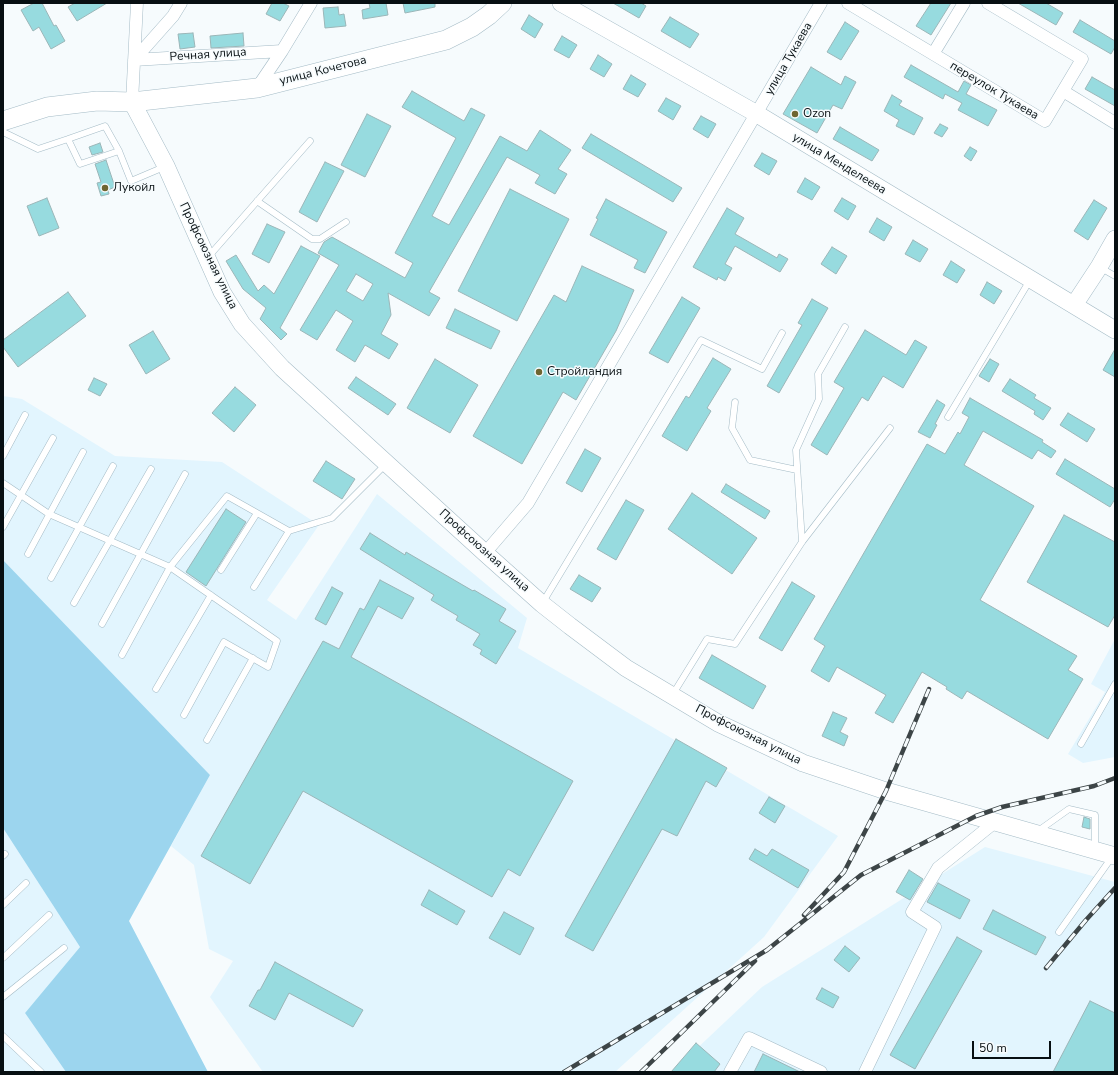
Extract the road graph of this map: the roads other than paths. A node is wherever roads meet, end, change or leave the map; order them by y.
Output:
1 (137, 3) edge
2 (181, 3) edge
3 (311, 3) edge
4 (502, 3) edge
5 (561, 3) edge
6 (821, 3) edge
7 (848, 3) edge
8 (964, 3) edge
9 (988, 3) edge
10 (282, 51) junction
11 (934, 54) junction
12 (134, 60) junction
13 (257, 88) junction
14 (1063, 91) junction
15 (132, 102) junction
16 (757, 114) junction
17 (3, 120) edge
18 (1115, 123) edge
19 (3, 132) edge
20 (68, 139) junction
21 (310, 141) dead end
22 (119, 151) junction
23 (166, 166) junction
24 (257, 201) junction
25 (346, 222) dead end
26 (1115, 239) edge
27 (206, 258) junction
28 (1099, 267) junction
29 (1115, 276) edge
30 (1031, 279) junction
31 (1074, 305) junction
32 (845, 327) dead end
33 (1115, 330) edge
34 (782, 334) dead end
35 (735, 402) dead end
36 (25, 416) dead end
37 (948, 417) dead end
38 (890, 428) dead end
39 (53, 438) dead end
40 (83, 452) dead end
41 (3, 456) edge
42 (387, 463) junction
43 (113, 466) dead end
44 (151, 469) dead end
45 (797, 470) junction
46 (185, 474) dead end
47 (3, 483) edge
48 (21, 495) junction
49 (257, 513) junction
50 (49, 514) junction
51 (3, 527) edge
52 (79, 528) junction
53 (289, 531) junction
54 (109, 541) junction
55 (802, 542) junction
56 (485, 553) junction
57 (28, 554) dead end
58 (140, 554) junction
59 (170, 567) junction
60 (222, 570) dead end
61 (51, 578) dead end
62 (254, 588) dead end
63 (211, 595) junction
64 (74, 603) dead end
65 (542, 604) junction
66 (102, 624) dead end
67 (122, 655) dead end
68 (253, 658) junction
69 (1115, 684) edge
70 (156, 689) dead end
71 (672, 695) junction
72 (184, 715) dead end
73 (207, 740) dead end
74 (1081, 744) dead end
75 (995, 822) junction
76 (1035, 833) junction
77 (1095, 850) junction
78 (1114, 856) edge
79 (26, 883) dead end
80 (3, 905) edge
81 (49, 915) dead end
82 (1059, 932) dead end
83 (64, 948) dead end
84 (3, 958) edge
85 (3, 997) edge
86 (3, 1036) edge
87 (41, 1072) edge
88 (730, 1072) edge
89 (821, 1072) edge
90 (865, 1072) edge

1 - 12 street
2 - 12 street
3 - 10 street
4 - 13 main road, улица Кочетова
5 - 16 main road, улица Менделеева
6 - 16 street, улица Тукаева
7 - 11 street, переулок Тукаева
8 - 11 street
9 - 14 street, переулок Тукаева
10 - 12 street, Речная улица
10 - 13 street
11 - 14 street, переулок Тукаева
12 - 15 street
13 - 15 main road, улица Кочетова
14 - 18 street
15 - 17 main road
15 - 23 main road, Профсоюзная улица
16 - 30 main road, улица Менделеева
16 - 56 street, улица Тукаева
19 - 20 lane
20 - 22 lane
20 - 22 lane
21 - 24 lane
22 - 23 lane
23 - 27 main road, Профсоюзная улица
24 - 25 lane
24 - 27 lane
26 - 28 main road
27 - 42 main road, Профсоюзная улица
28 - 29 lane
28 - 31 main road
30 - 31 main road, улица Менделеева
30 - 37 lane
31 - 33 main road, улица Менделеева
32 - 45 lane
34 - 65 lane
35 - 45 lane
36 - 41 lane
38 - 55 lane
39 - 48 lane
40 - 50 lane
42 - 53 lane
42 - 56 main road, Профсоюзная улица
43 - 52 lane
44 - 54 lane
45 - 55 lane
46 - 58 lane
47 - 48 lane
48 - 50 lane
48 - 51 lane
49 - 53 lane
49 - 59 lane
49 - 60 lane
50 - 52 lane
50 - 57 lane
52 - 54 lane
52 - 61 lane
53 - 62 lane
54 - 58 lane
54 - 64 lane
55 - 71 lane
56 - 65 main road, Профсоюзная улица
58 - 59 lane
58 - 66 lane
59 - 63 lane
59 - 67 lane
63 - 68 lane
63 - 70 lane
65 - 71 main road, Профсоюзная улица
68 - 72 lane
68 - 73 lane
69 - 74 lane
71 - 75 main road, Профсоюзная улица
75 - 76 main road, Профсоюзная улица
75 - 90 street
76 - 77 main road, Профсоюзная улица
76 - 77 lane
77 - 78 main road, Профсоюзная улица
78 - 82 lane
79 - 80 lane
81 - 84 lane
83 - 85 lane
86 - 87 lane
88 - 89 street

